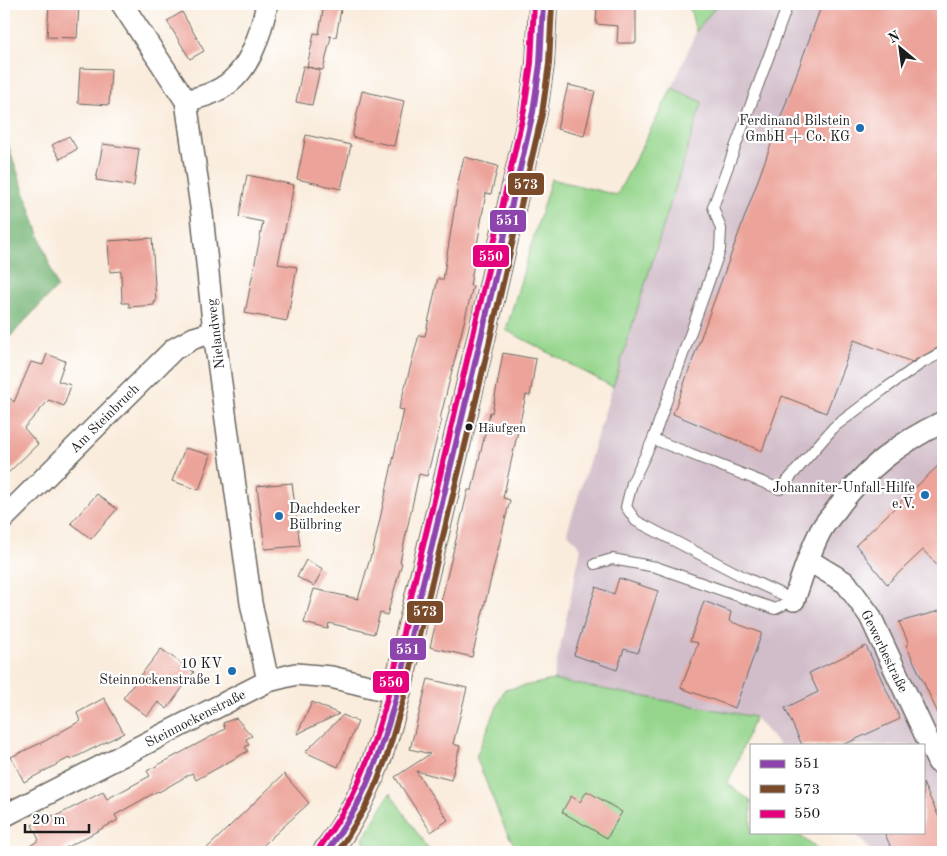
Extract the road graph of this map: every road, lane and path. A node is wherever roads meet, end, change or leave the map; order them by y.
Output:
1 (122, 4) edge
2 (267, 4) edge
3 (543, 4) edge
4 (788, 4) edge
5 (186, 101) junction
6 (214, 332) junction
7 (943, 352) edge
8 (943, 422) edge
9 (653, 439) junction
10 (4, 518) edge
11 (808, 560) junction
12 (595, 564) dead end
13 (794, 600) junction
14 (268, 681) junction
15 (397, 692) junction
16 (938, 762) dead end
17 (4, 816) edge
18 (337, 849) edge

1 - 5 street, Nielandweg
2 - 5 street
3 - 15 street
4 - 9 lane
5 - 6 street, Nielandweg
6 - 10 street, Am Steinbruch
6 - 14 street, Nielandweg
7 - 9 lane
8 - 11 street
9 - 13 lane
11 - 13 street
11 - 16 street, Gewerbestraße
12 - 13 lane
14 - 15 street, Steinnockenstraße
14 - 17 street, Steinnockenstraße
15 - 18 street

